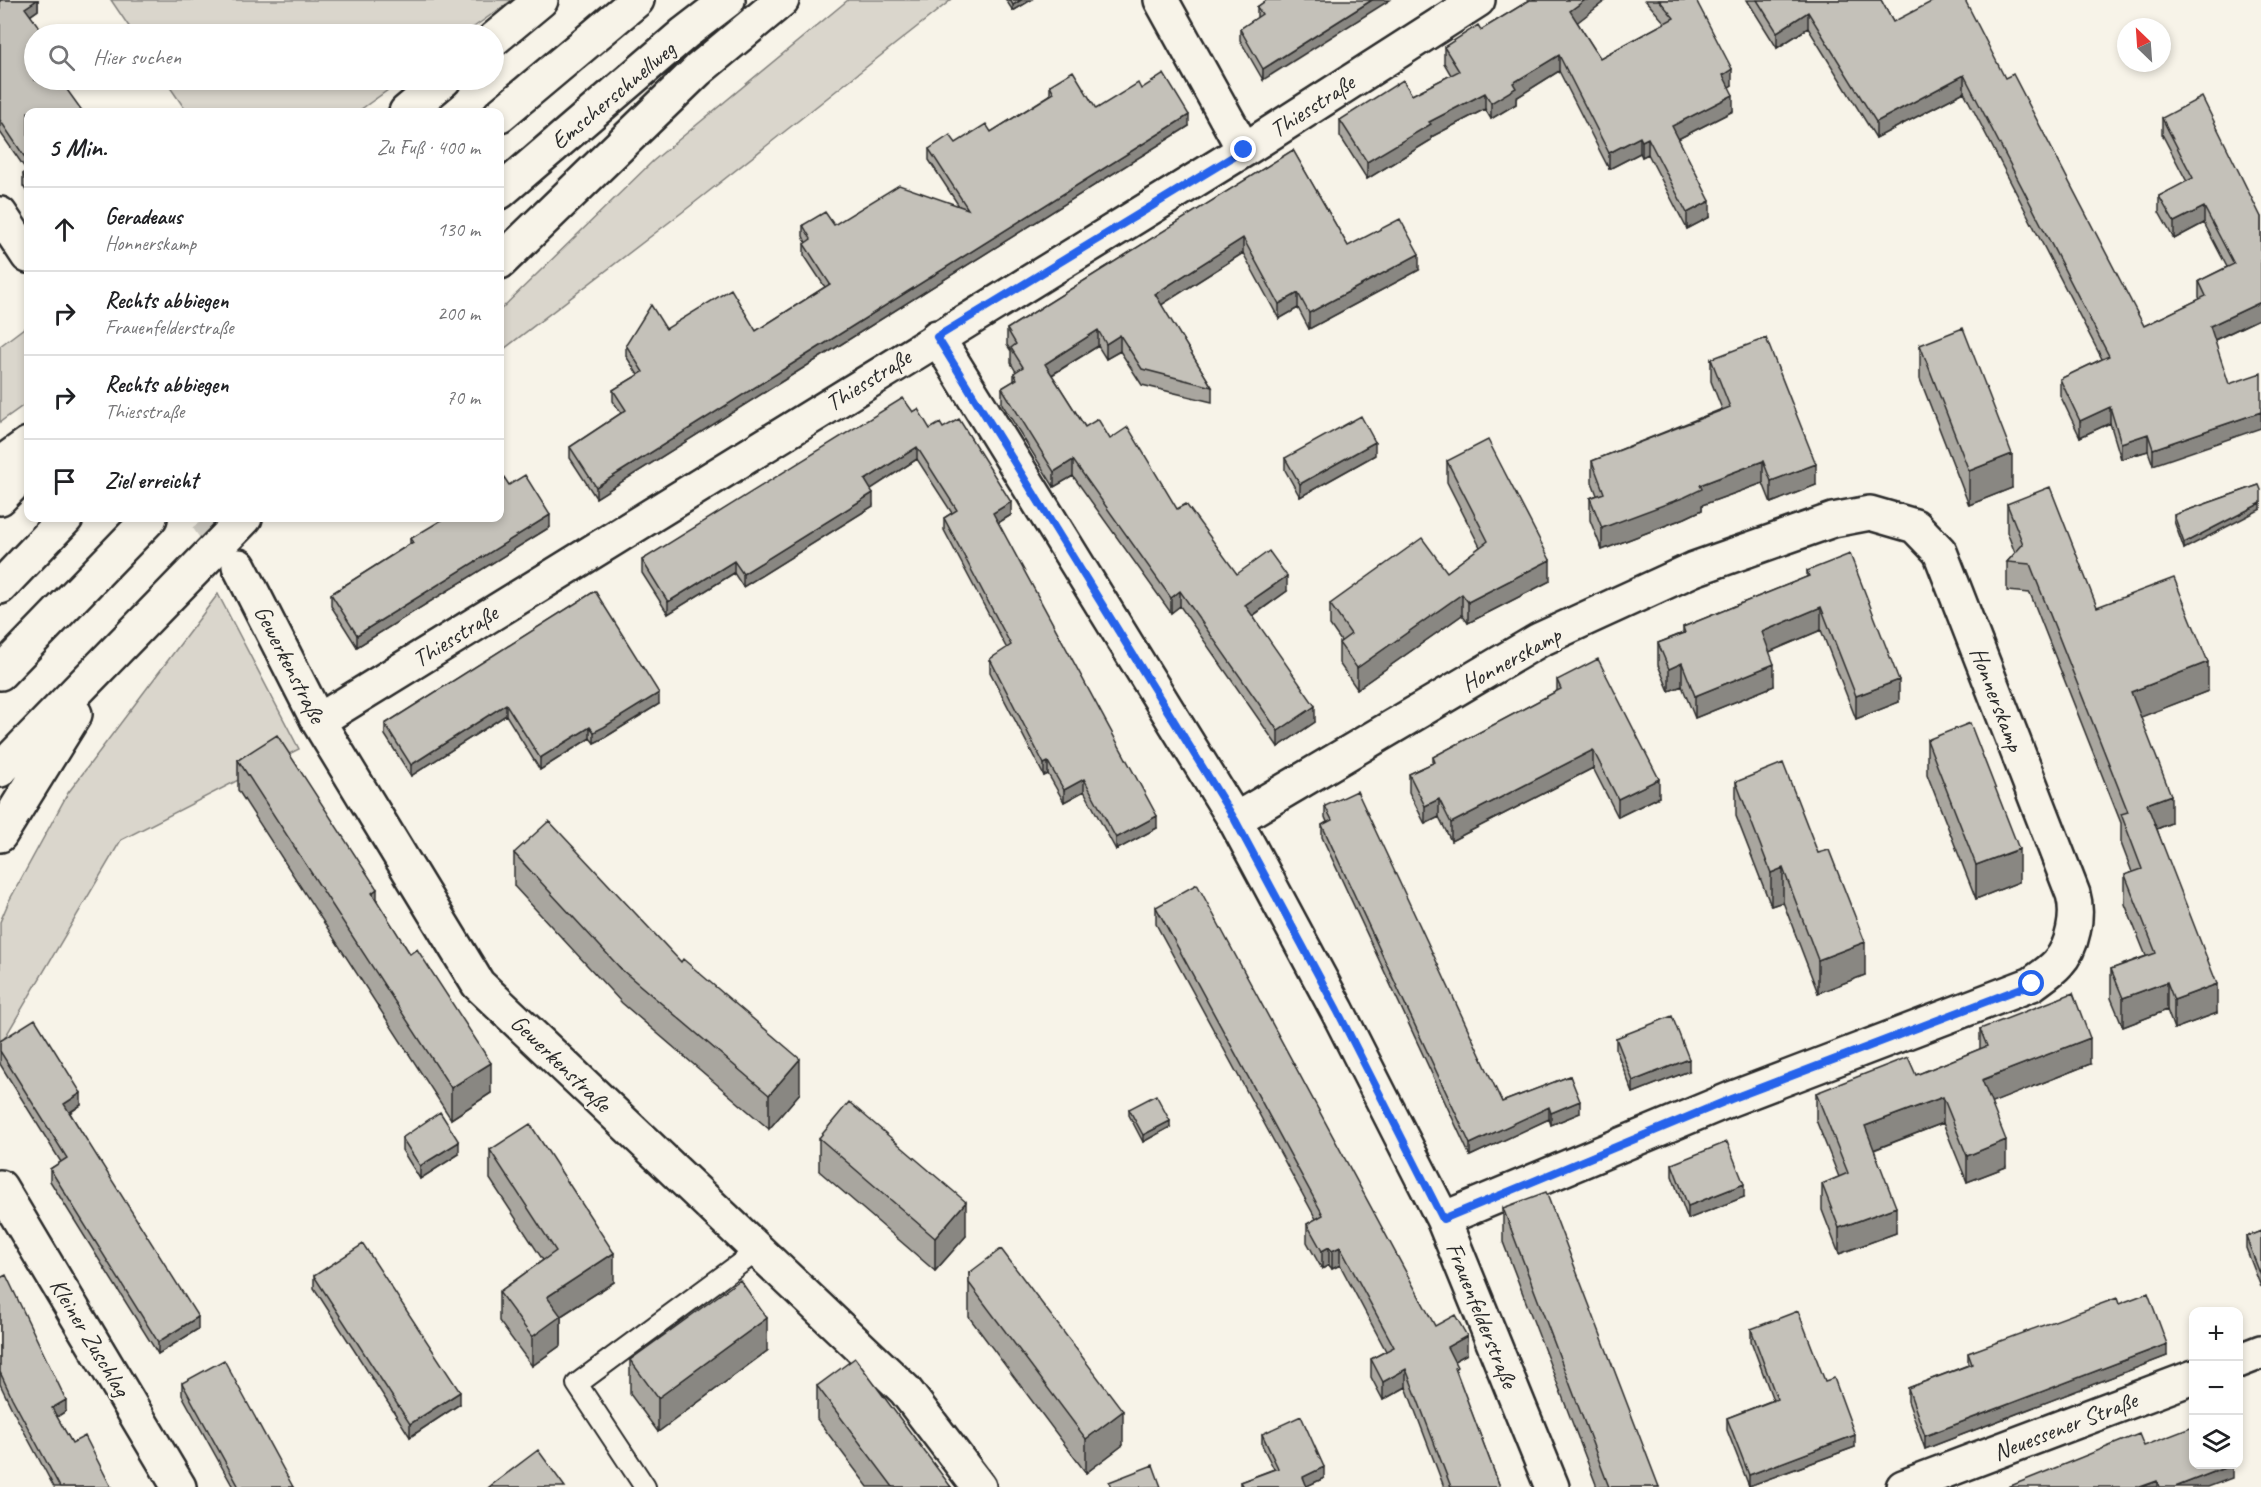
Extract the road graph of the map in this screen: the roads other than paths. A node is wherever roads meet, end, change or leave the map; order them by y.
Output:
1 (541, 0) edge
2 (637, 0) edge
3 (728, 0) edge
4 (782, 0) edge
5 (1161, 0) edge
6 (1478, 0) edge
7 (504, 31) edge
8 (432, 90) edge
9 (411, 108) edge
10 (504, 112) edge
11 (1244, 150) junction
12 (504, 189) edge
13 (0, 214) edge
14 (24, 249) edge
15 (504, 258) edge
16 (937, 337) junction
17 (24, 447) edge
18 (0, 464) edge
19 (24, 473) edge
20 (0, 498) edge
21 (62, 522) edge
22 (146, 522) edge
23 (241, 522) edge
24 (238, 566) tunnel mouth
25 (0, 587) edge
26 (146, 619) junction
27 (0, 673) edge
28 (318, 722) junction
29 (0, 770) edge
30 (1235, 820) junction
31 (0, 835) edge
32 (0, 1187) edge
33 (1443, 1219) junction
34 (757, 1251) junction
35 (2261, 1352) edge
36 (2243, 1358) edge
37 (2189, 1379) edge
38 (179, 1487) edge
39 (645, 1487) edge
40 (979, 1487) edge
41 (1552, 1487) edge
42 (1903, 1487) edge

1 - 7 main road
2 - 10 main road
3 - 12 main road, Emscherschnellweg
4 - 15 main road
5 - 11 main road
6 - 11 main road, Thiesstraße
8 - 9 main road
11 - 16 main road, Thiesstraße
13 - 14 main road
16 - 28 main road, Thiesstraße
16 - 30 main road, Frauenfelderstraße
17 - 18 main road
19 - 20 main road
21 - 25 main road
22 - 27 main road
23 - 26 main road
24 - 28 main road, Gewerkenstraße
26 - 29 main road
26 - 31 main road
28 - 34 main road, Gewerkenstraße
30 - 33 main road, Frauenfelderstraße
30 - 33 main road, Honnerskamp
32 - 38 main road, Kleiner Zuschlag
33 - 41 main road, Frauenfelderstraße
34 - 39 lane
34 - 40 main road, Gewerkenstraße
35 - 36 main road
37 - 42 main road, Neuessener Straße

